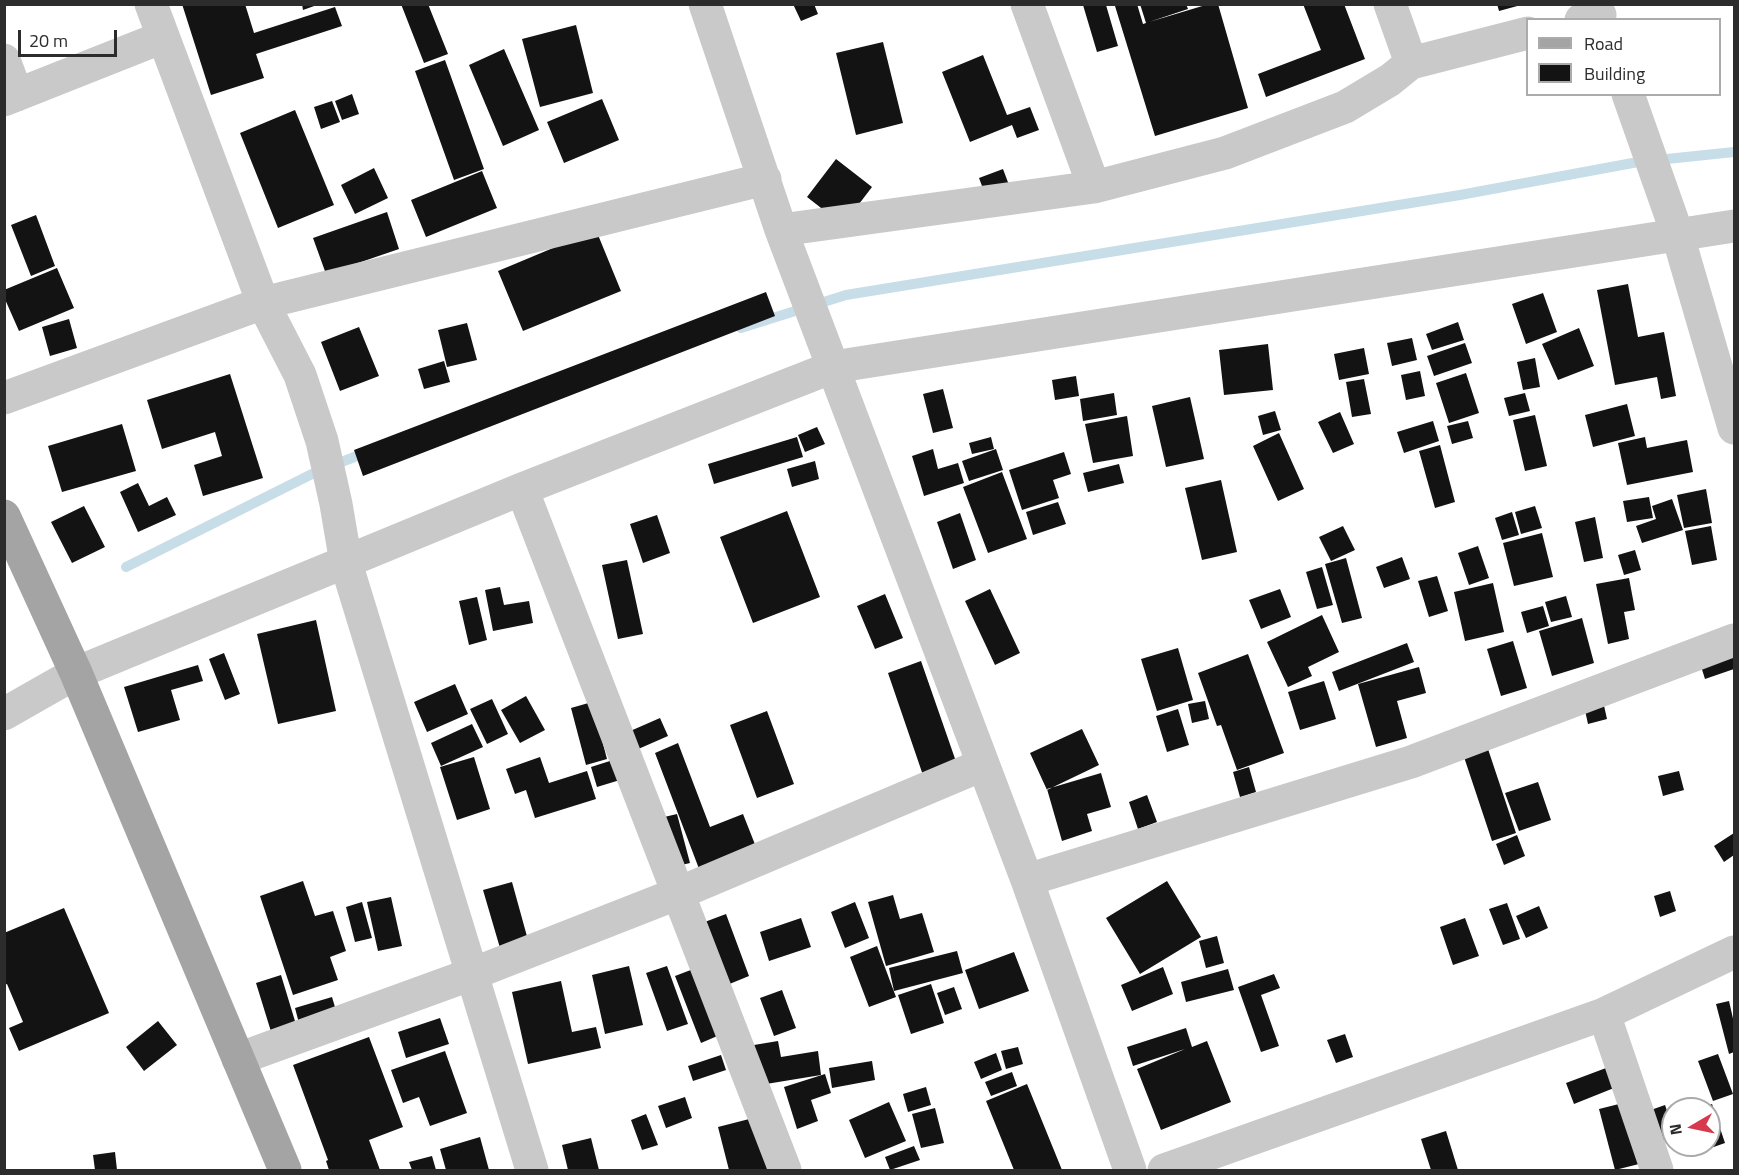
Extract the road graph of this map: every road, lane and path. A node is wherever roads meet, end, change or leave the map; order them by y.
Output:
1 (151, 4) edge
2 (705, 4) edge
3 (1027, 4) edge
4 (1390, 4) edge
5 (1526, 33) edge
6 (163, 37) junction
7 (4, 60) edge
8 (1412, 63) junction
9 (1629, 96) edge
10 (11, 98) edge
11 (765, 179) junction
12 (1094, 187) junction
13 (1674, 224) junction
14 (1734, 226) edge
15 (786, 243) junction
16 (263, 303) junction
17 (833, 367) junction
18 (4, 398) edge
19 (1734, 428) edge
20 (522, 489) junction
21 (4, 516) edge
22 (346, 562) junction
23 (1734, 640) edge
24 (76, 673) junction
25 (4, 714) edge
26 (982, 765) junction
27 (1027, 880) junction
28 (679, 893) junction
29 (1734, 952) edge
30 (472, 974) junction
31 (1604, 1014) junction
32 (238, 1059) junction
33 (285, 1170) edge
34 (532, 1170) edge
35 (785, 1170) edge
36 (1130, 1170) edge
37 (1164, 1170) edge
38 (1657, 1170) edge

1 - 6 street
2 - 11 street
3 - 12 street
4 - 8 street
5 - 8 street
6 - 10 street
6 - 16 street
7 - 10 street
8 - 12 street
9 - 13 street
11 - 15 street
11 - 16 street
12 - 15 street
13 - 14 street
13 - 17 street
13 - 19 street
15 - 17 street
16 - 18 street
16 - 22 street
17 - 20 street
17 - 26 street
20 - 22 street
20 - 28 street
21 - 24 main road
22 - 24 street
22 - 30 street
23 - 27 street
24 - 25 street
24 - 32 main road
26 - 27 street
26 - 28 street
27 - 36 street
28 - 30 street
28 - 35 street
29 - 31 street
30 - 32 street
30 - 34 street
31 - 37 street
31 - 38 street
32 - 33 main road

